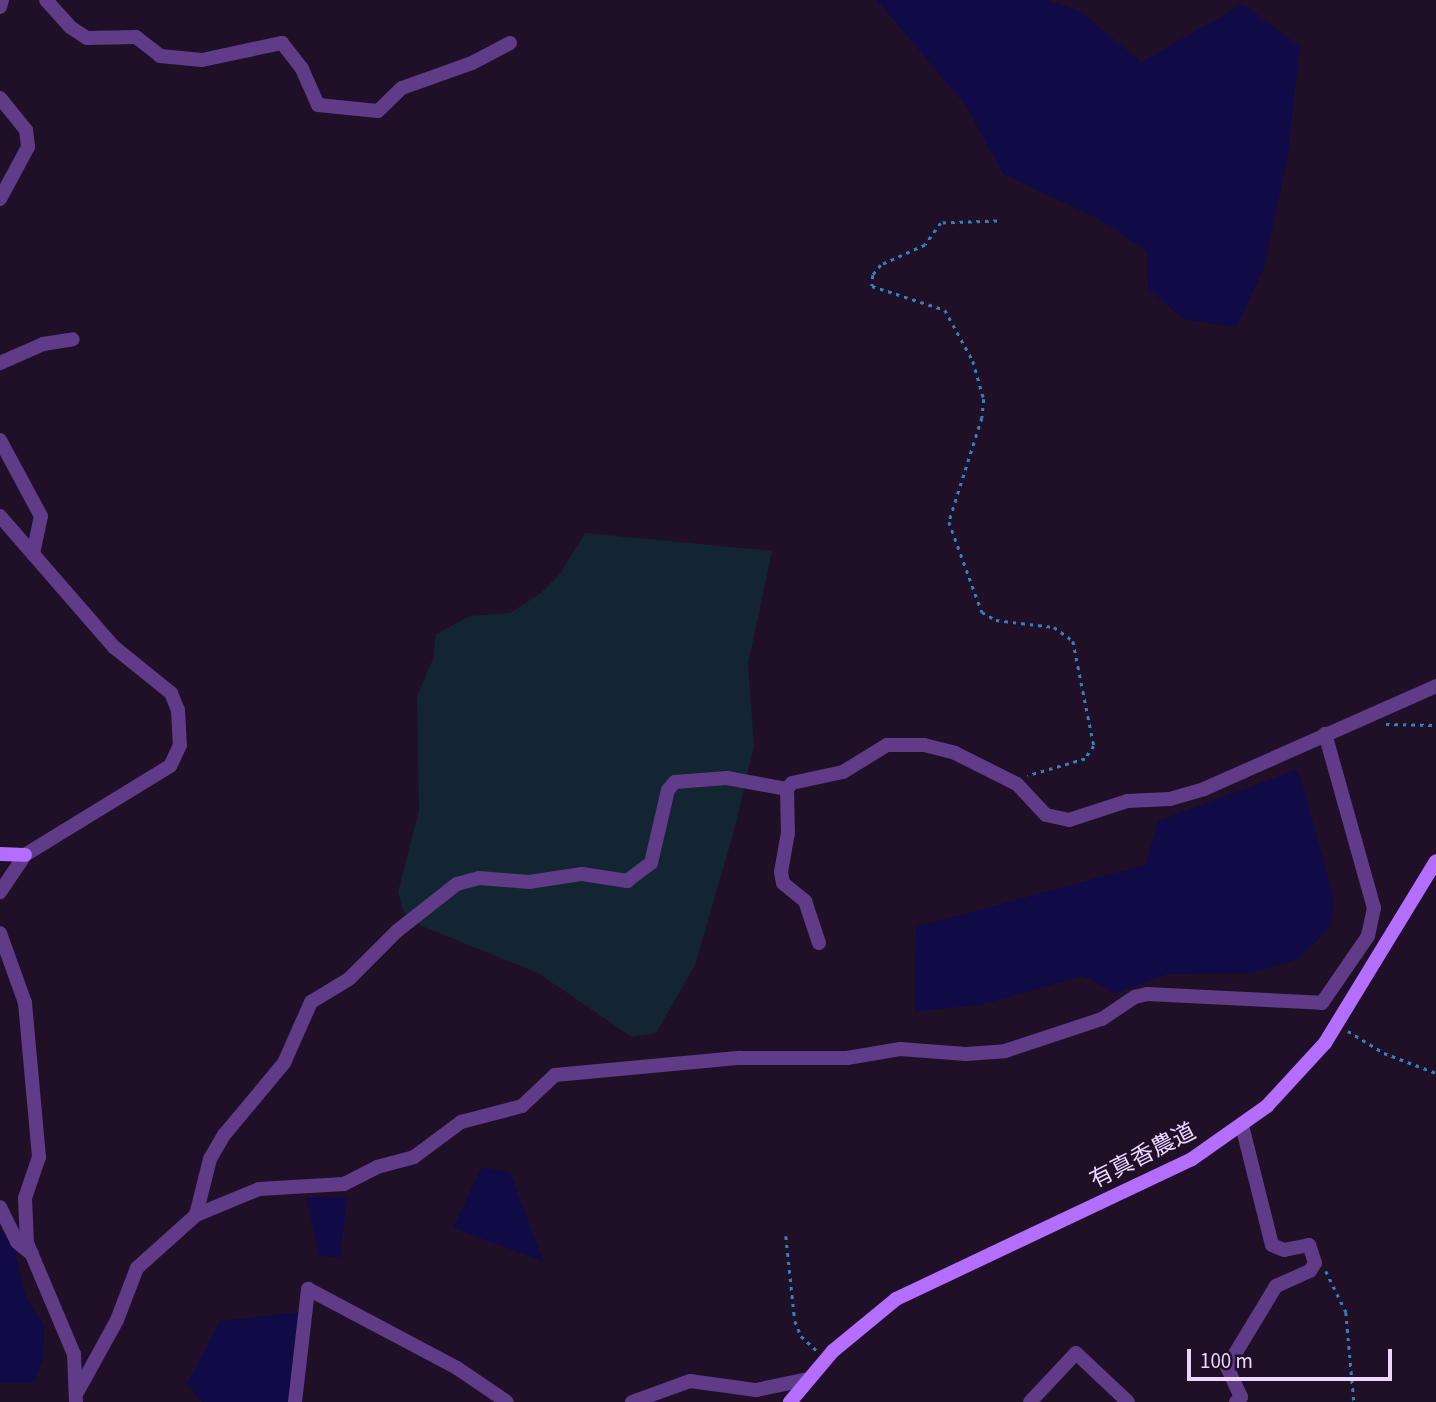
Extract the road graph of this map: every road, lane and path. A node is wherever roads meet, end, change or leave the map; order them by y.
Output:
1 (2, 0) edge
2 (46, 0) edge
3 (0, 7) edge
4 (510, 43) dead end
5 (0, 97) edge
6 (0, 199) edge
7 (998, 221) dead end
8 (73, 339) dead end
9 (0, 363) edge
10 (0, 440) edge
11 (0, 516) edge
12 (33, 554) junction
13 (1436, 686) edge
14 (1362, 716) junction
15 (1436, 724) edge
16 (1325, 734) junction
17 (1017, 783) junction
18 (787, 789) junction
19 (0, 854) edge
20 (25, 855) junction
21 (1436, 861) edge
22 (0, 892) edge
23 (0, 933) edge
24 (819, 943) dead end
25 (1350, 962) junction
26 (1367, 973) junction
27 (1322, 1003) junction
28 (1337, 1023) junction
29 (1436, 1073) edge
30 (1242, 1126) junction
31 (0, 1207) edge
32 (197, 1215) junction
33 (786, 1236) dead end
34 (33, 1255) junction
35 (1315, 1263) junction
36 (825, 1359) junction
37 (807, 1380) junction
38 (77, 1396) edge
39 (295, 1402) edge
40 (507, 1402) edge
41 (632, 1402) edge
42 (790, 1402) edge
43 (1030, 1402) edge
44 (1128, 1402) edge
45 (1236, 1402) edge
46 (1354, 1402) edge

1 - 3 street
2 - 4 street
5 - 6 street
7 - 17 path
8 - 9 street
10 - 12 street
11 - 12 street
12 - 20 street
13 - 14 street
14 - 15 path
14 - 16 street
16 - 17 street
16 - 25 street
17 - 18 street
18 - 24 street
18 - 32 street
19 - 20 street
20 - 22 street
21 - 26 street, 有真香農道
23 - 34 street
25 - 26 street
25 - 27 street
26 - 28 street, 有真香農道
27 - 28 street
27 - 32 street
28 - 29 path
28 - 30 street, 有真香農道
30 - 35 street
30 - 36 street, 有真香農道
31 - 34 street
32 - 38 street
33 - 36 path
34 - 38 street
35 - 45 street
35 - 46 path
36 - 37 street, 有真香農道
37 - 41 street
37 - 42 street, 有真香農道
39 - 40 street
43 - 44 street

